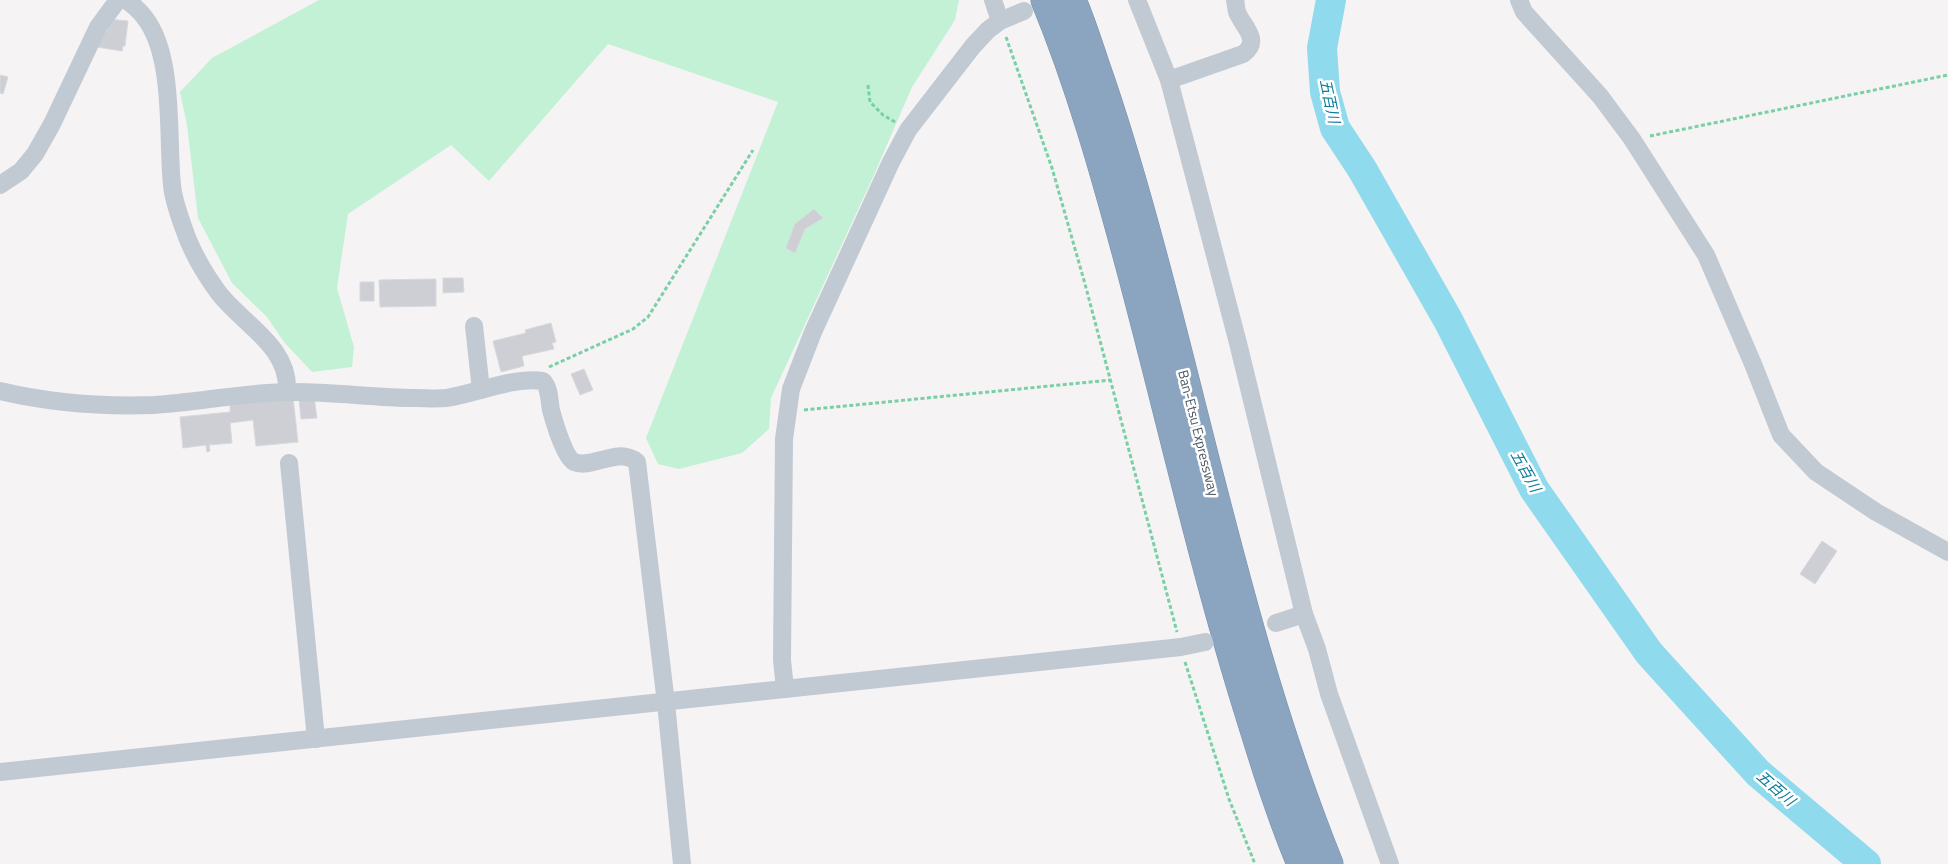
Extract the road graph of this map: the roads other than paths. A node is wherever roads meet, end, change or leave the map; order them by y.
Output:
1 (118, 0) edge
2 (126, 0) edge
3 (993, 0) edge
4 (1072, 0) edge
5 (1137, 0) edge
6 (1235, 0) edge
7 (1519, 0) edge
8 (1034, 6) edge
9 (1000, 21) junction
10 (1169, 80) junction
11 (0, 185) edge
12 (474, 326) dead end
13 (480, 390) junction
14 (0, 391) edge
15 (287, 392) junction
16 (289, 463) dead end
17 (1948, 552) edge
18 (1304, 614) junction
19 (1276, 623) dead end
20 (1205, 642) dead end
21 (785, 689) junction
22 (666, 702) junction
23 (316, 739) junction
24 (0, 772) edge
25 (682, 864) edge
26 (1301, 864) edge
27 (1329, 864) edge
28 (1390, 864) edge

1 - 11 street
2 - 15 street
3 - 9 street
4 - 27 highway, Ban-Etsu Expressway
5 - 10 street
6 - 10 street
7 - 17 street
8 - 9 street
8 - 26 highway, Ban-Etsu Expressway
9 - 21 street
10 - 18 street
12 - 13 street
13 - 15 street
13 - 22 street
14 - 15 street
16 - 23 street
18 - 19 street
18 - 28 street
20 - 21 street
21 - 22 street
22 - 23 street
22 - 25 street
23 - 24 street

